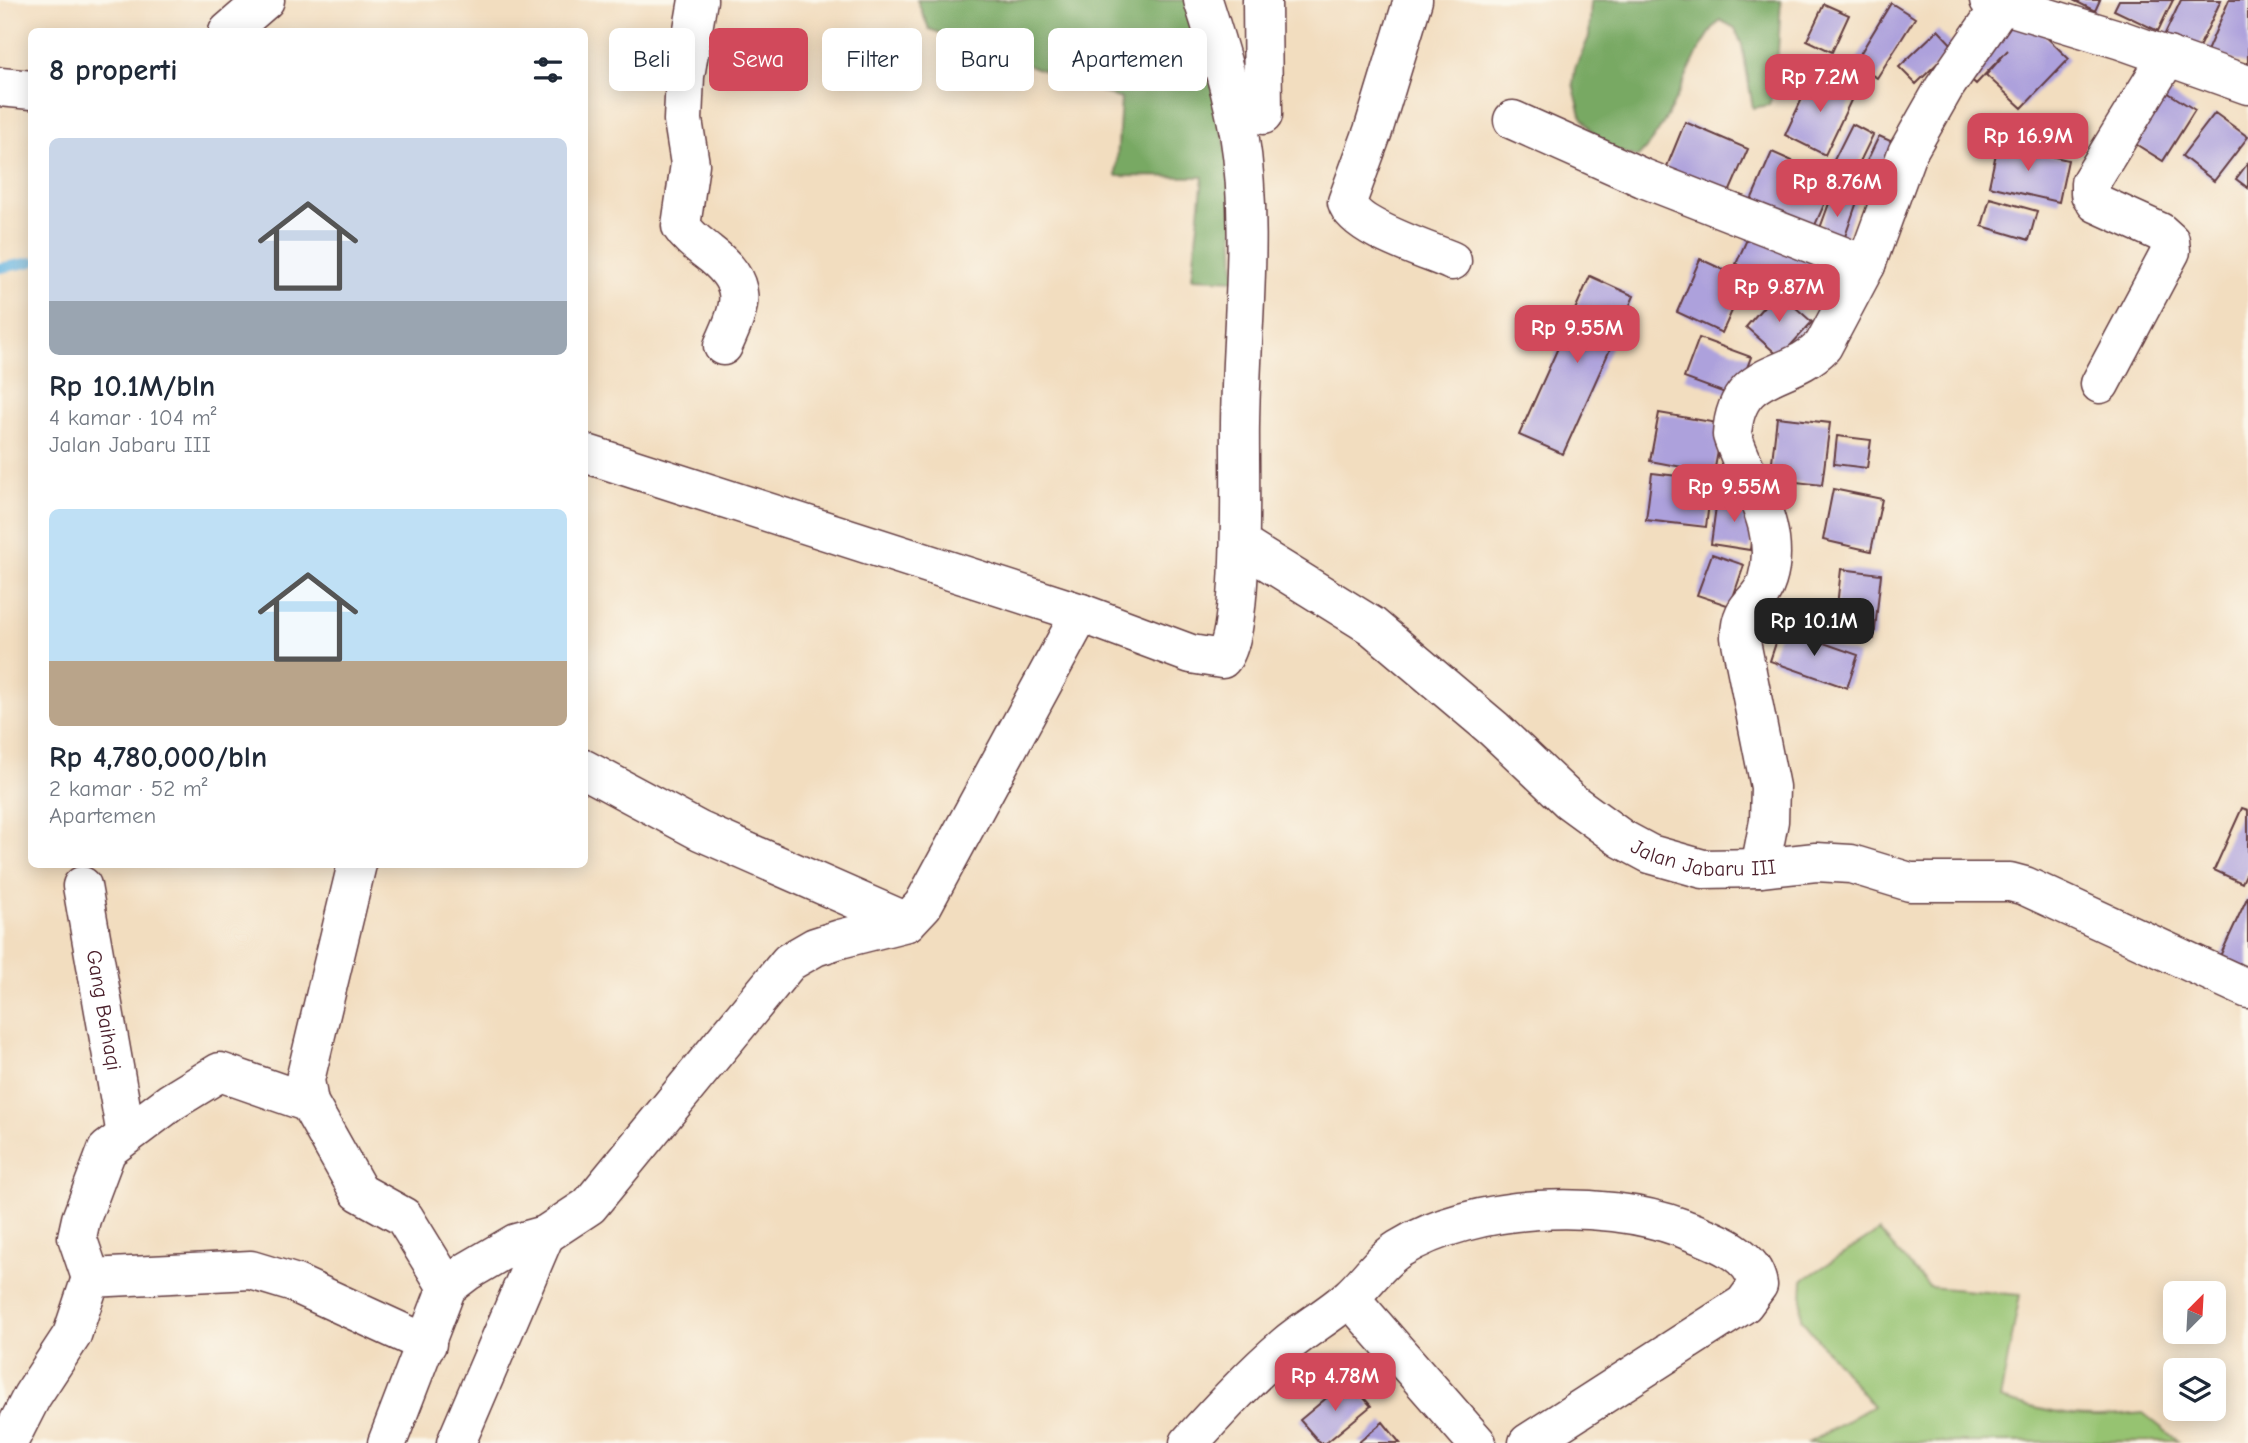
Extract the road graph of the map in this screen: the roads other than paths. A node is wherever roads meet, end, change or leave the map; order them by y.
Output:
1 (265, 0) edge
2 (698, 0) edge
3 (1203, 0) edge
4 (1262, 0) edge
5 (1413, 0) edge
6 (1999, 2) edge
7 (233, 28) edge
8 (2168, 56) junction
9 (2248, 85) edge
10 (0, 88) edge
11 (28, 89) edge
12 (1262, 115) dead end
13 (1513, 120) dead end
14 (1451, 261) dead end
15 (1866, 265) junction
16 (723, 346) dead end
17 (2100, 384) dead end
18 (588, 454) edge
19 (1240, 544) junction
20 (1081, 613) junction
21 (588, 771) edge
22 (356, 868) edge
23 (1760, 868) junction
24 (82, 886) dead end
25 (906, 922) junction
26 (2248, 989) edge
27 (309, 1103) junction
28 (126, 1135) junction
29 (545, 1235) junction
30 (92, 1278) junction
31 (447, 1287) junction
32 (1349, 1298) junction
33 (428, 1344) junction
34 (8, 1443) edge
35 (387, 1443) edge
36 (456, 1443) edge
37 (1189, 1443) edge
38 (1477, 1443) edge
39 (1528, 1443) edge

1 - 7 street
2 - 16 street
3 - 19 street
4 - 12 street
5 - 14 street
6 - 8 street
6 - 15 street
8 - 9 street
8 - 17 street
10 - 11 street
13 - 15 street
15 - 23 street
18 - 20 street
19 - 20 street
19 - 23 street, Jalan Jabaru III
20 - 25 street
21 - 25 street
22 - 27 street
23 - 26 street, Jalan Jabaru III
24 - 28 street, Gang Baihaqi
25 - 29 street
27 - 28 street
27 - 31 street
28 - 30 street
29 - 31 street
29 - 36 street
30 - 33 street
30 - 34 street
31 - 33 street
32 - 37 street
32 - 38 street
32 - 39 street
33 - 35 street

